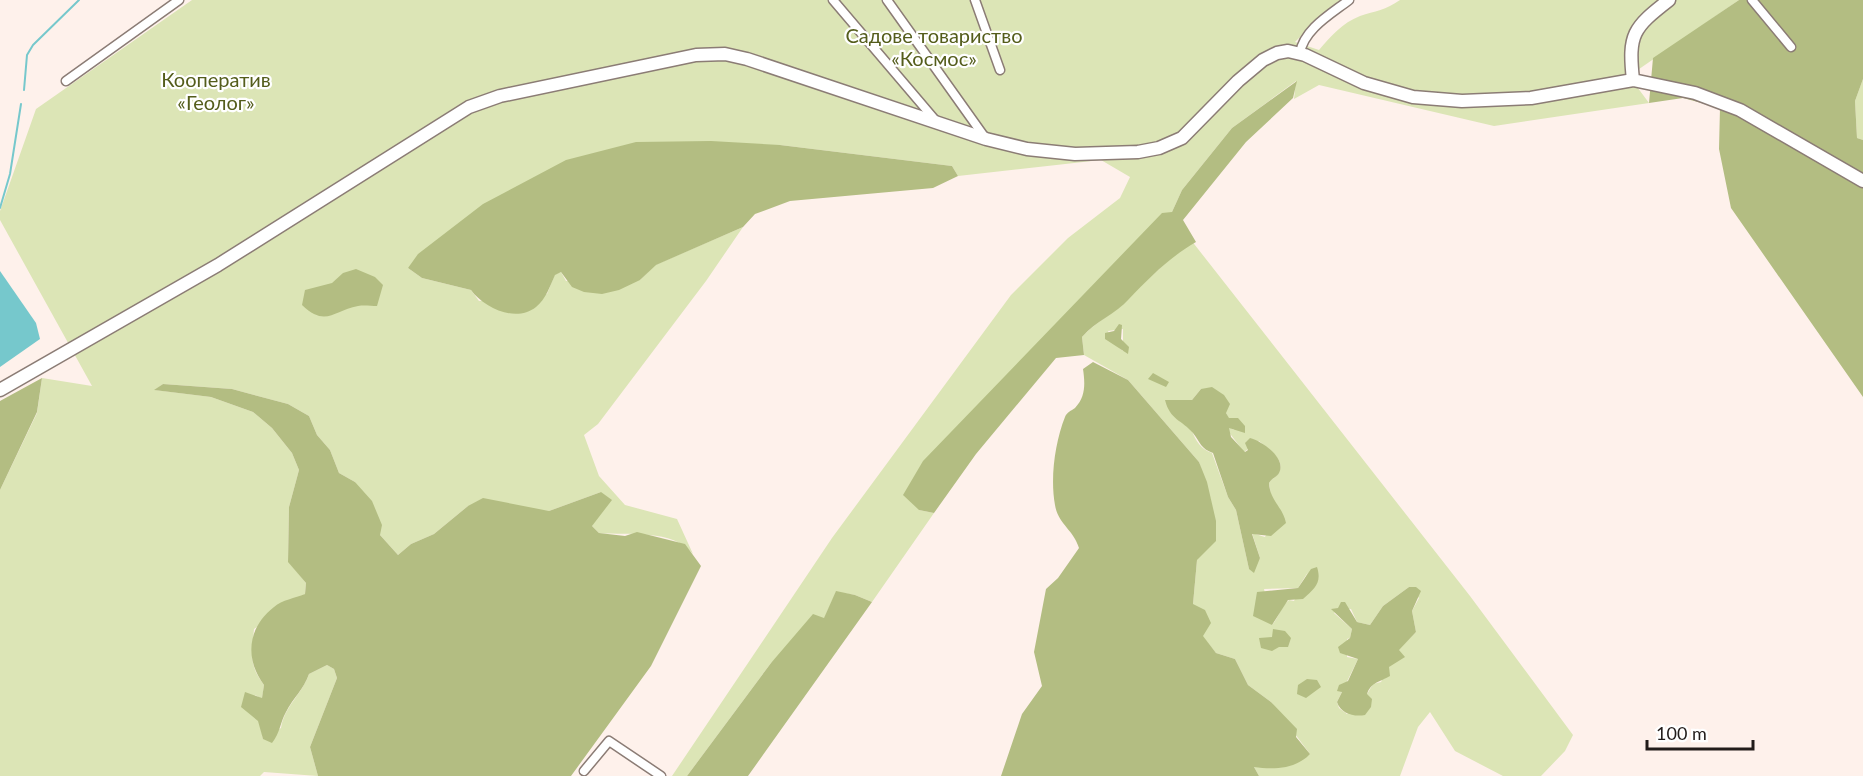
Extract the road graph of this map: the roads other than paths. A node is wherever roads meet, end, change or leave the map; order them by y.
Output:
1 (179, 0) edge
2 (833, 0) edge
3 (886, 0) edge
4 (975, 0) edge
5 (1349, 0) edge
6 (1669, 0) edge
7 (1752, 0) edge
8 (1791, 47) dead end
9 (1300, 53) junction
10 (1000, 70) dead end
11 (1633, 80) junction
12 (66, 81) dead end
13 (938, 123) junction
14 (986, 139) junction
15 (1863, 181) edge
16 (0, 390) edge
17 (584, 771) dead end
18 (661, 776) edge

1 - 12 street
2 - 13 street
3 - 14 street
4 - 10 street
5 - 9 street
6 - 11 street
7 - 8 street
9 - 11 street
9 - 14 street
11 - 15 street
13 - 14 street
13 - 16 street
17 - 18 street

